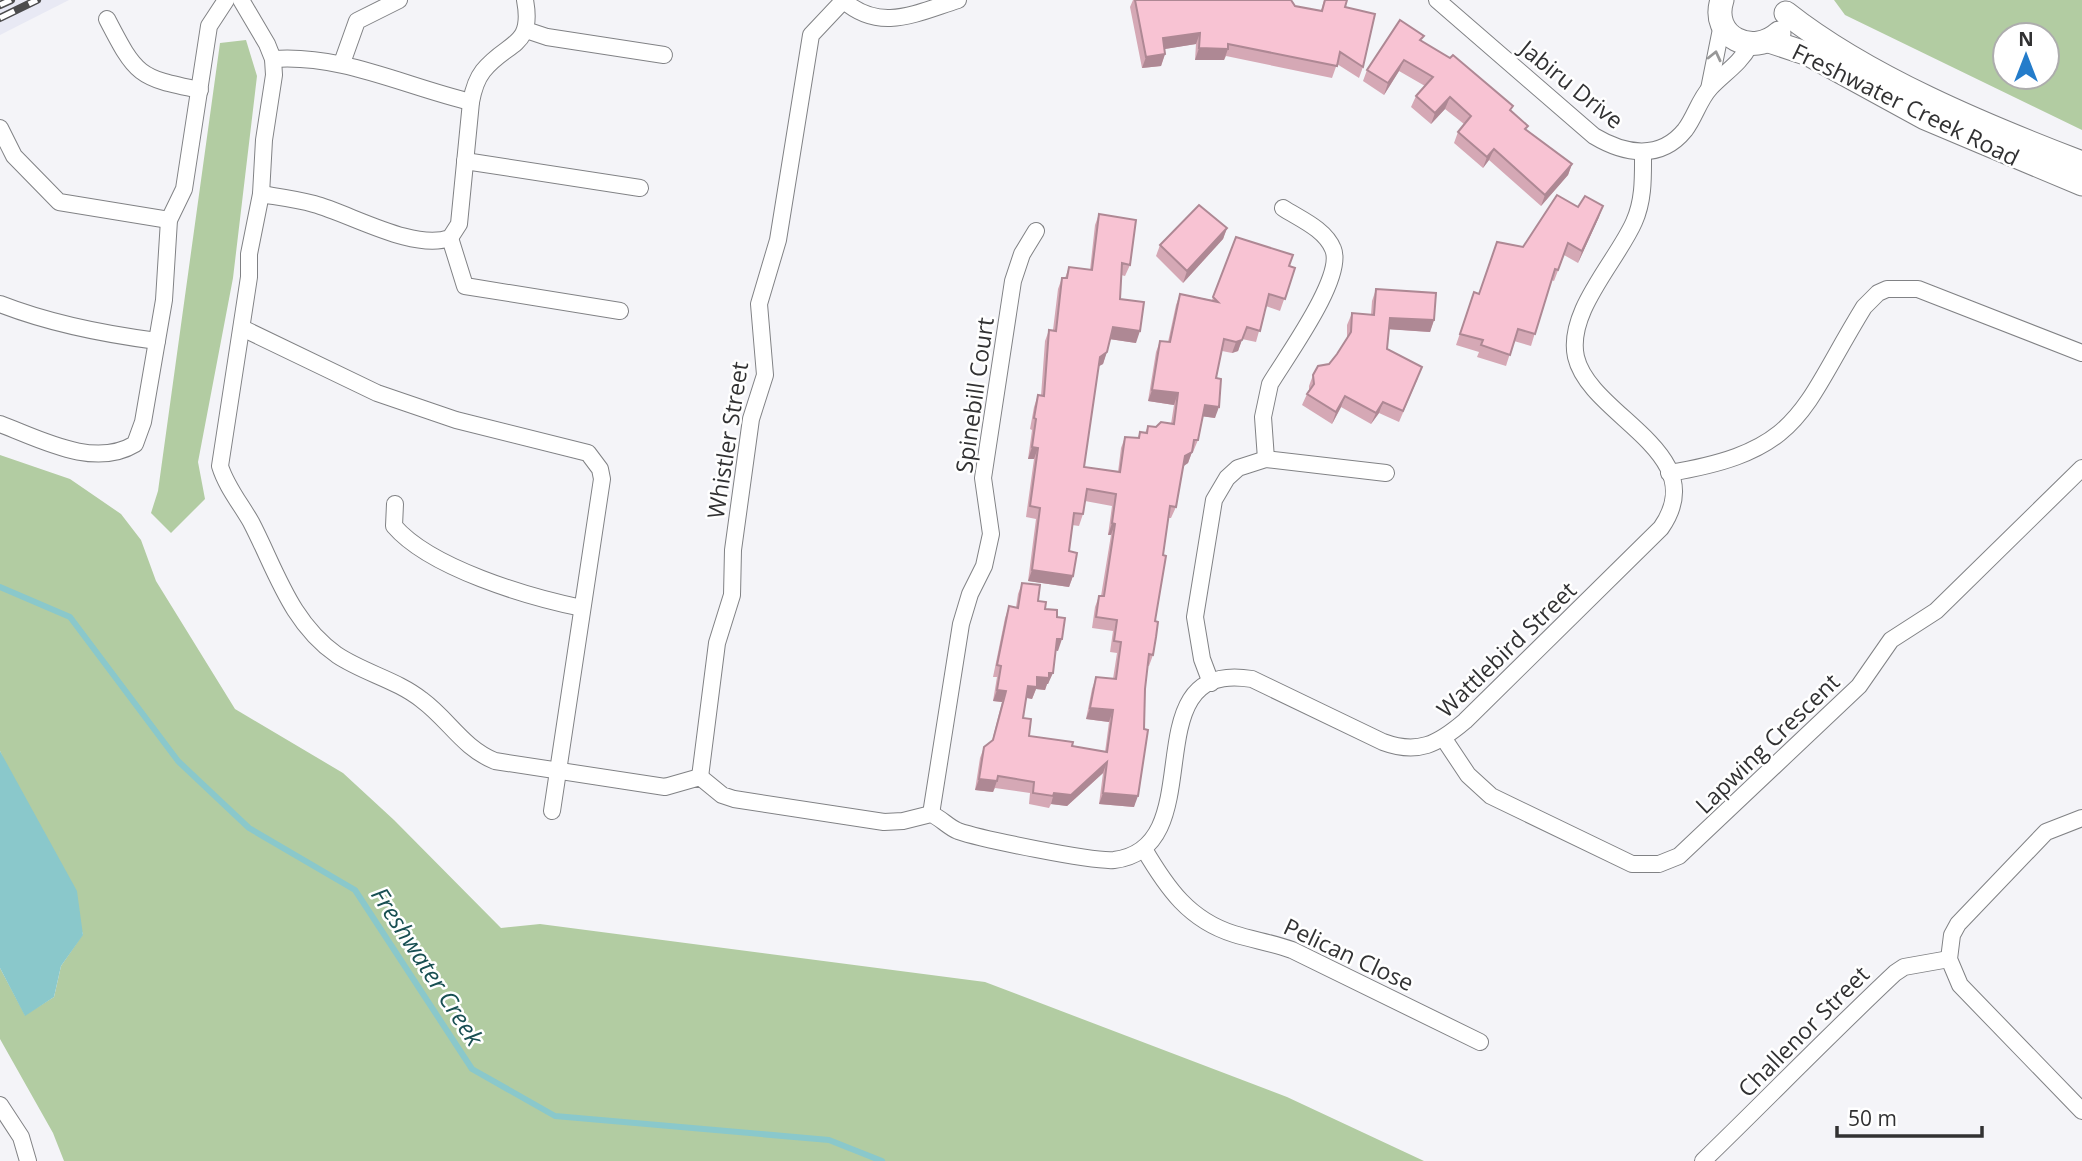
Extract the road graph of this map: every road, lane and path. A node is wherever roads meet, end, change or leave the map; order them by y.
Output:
1 (226, 0) edge
2 (241, 0) edge
3 (399, 0) edge
4 (524, 0) edge
5 (843, 0) edge
6 (958, 0) edge
7 (1437, 0) edge
8 (1785, 6) edge
9 (1717, 9) edge
10 (107, 19) dead end
11 (526, 30) junction
12 (1760, 43) junction
13 (664, 55) dead end
14 (273, 58) junction
15 (342, 63) junction
16 (1709, 89) junction
17 (200, 90) junction
18 (471, 102) junction
19 (0, 128) edge
20 (1643, 153) junction
21 (465, 161) junction
22 (2082, 163) edge
23 (2082, 184) edge
24 (640, 188) dead end
25 (261, 194) junction
26 (1283, 208) dead end
27 (169, 219) junction
28 (1036, 231) dead end
29 (450, 238) junction
30 (0, 304) edge
31 (620, 311) dead end
32 (242, 328) junction
33 (157, 341) junction
34 (2082, 353) edge
35 (0, 424) edge
36 (1266, 459) junction
37 (2082, 468) edge
38 (1386, 473) dead end
39 (1670, 473) junction
40 (395, 504) dead end
41 (582, 608) junction
42 (1211, 683) junction
43 (1444, 739) junction
44 (558, 773) junction
45 (700, 777) junction
46 (552, 811) dead end
47 (931, 814) junction
48 (2082, 818) edge
49 (1144, 849) junction
50 (1949, 959) junction
51 (1480, 1042) dead end
52 (0, 1105) edge
53 (2082, 1111) edge
54 (27, 1161) edge
55 (1703, 1161) edge

1 - 17 street
2 - 14 street
3 - 15 street
4 - 11 street
5 - 6 street
5 - 45 street, Whistler Street
7 - 20 street, Jabiru Drive
8 - 12 main road
8 - 22 main road, Freshwater Creek Road
9 - 12 main road, Freshwater Creek Road
16 -> 9 street
10 - 17 street
11 - 13 street
11 - 18 street
12 - 16 street
12 - 23 main road, Freshwater Creek Road
14 - 15 street
14 - 25 street
15 - 18 street
16 - 20 street
17 - 27 street
18 - 21 street
19 - 27 street
20 - 39 street
21 - 24 street
21 - 29 street
25 - 29 street
25 - 32 street
26 - 36 street
27 - 33 street
28 - 47 street, Spinebill Court
29 - 31 street
30 - 33 street
32 - 41 street
32 - 44 street
33 - 35 street
34 - 39 street
36 - 38 street
36 - 42 street
37 - 43 street, Lapwing Crescent
39 - 43 street, Wattlebird Street
40 - 41 street
41 - 44 street
42 - 43 street, Wattlebird Street
42 - 49 street
44 - 45 street
44 - 46 street
45 - 47 street
47 - 49 street
48 - 50 street
49 - 51 street, Pelican Close
50 - 53 street
50 - 55 street, Challenor Street
52 - 54 street

